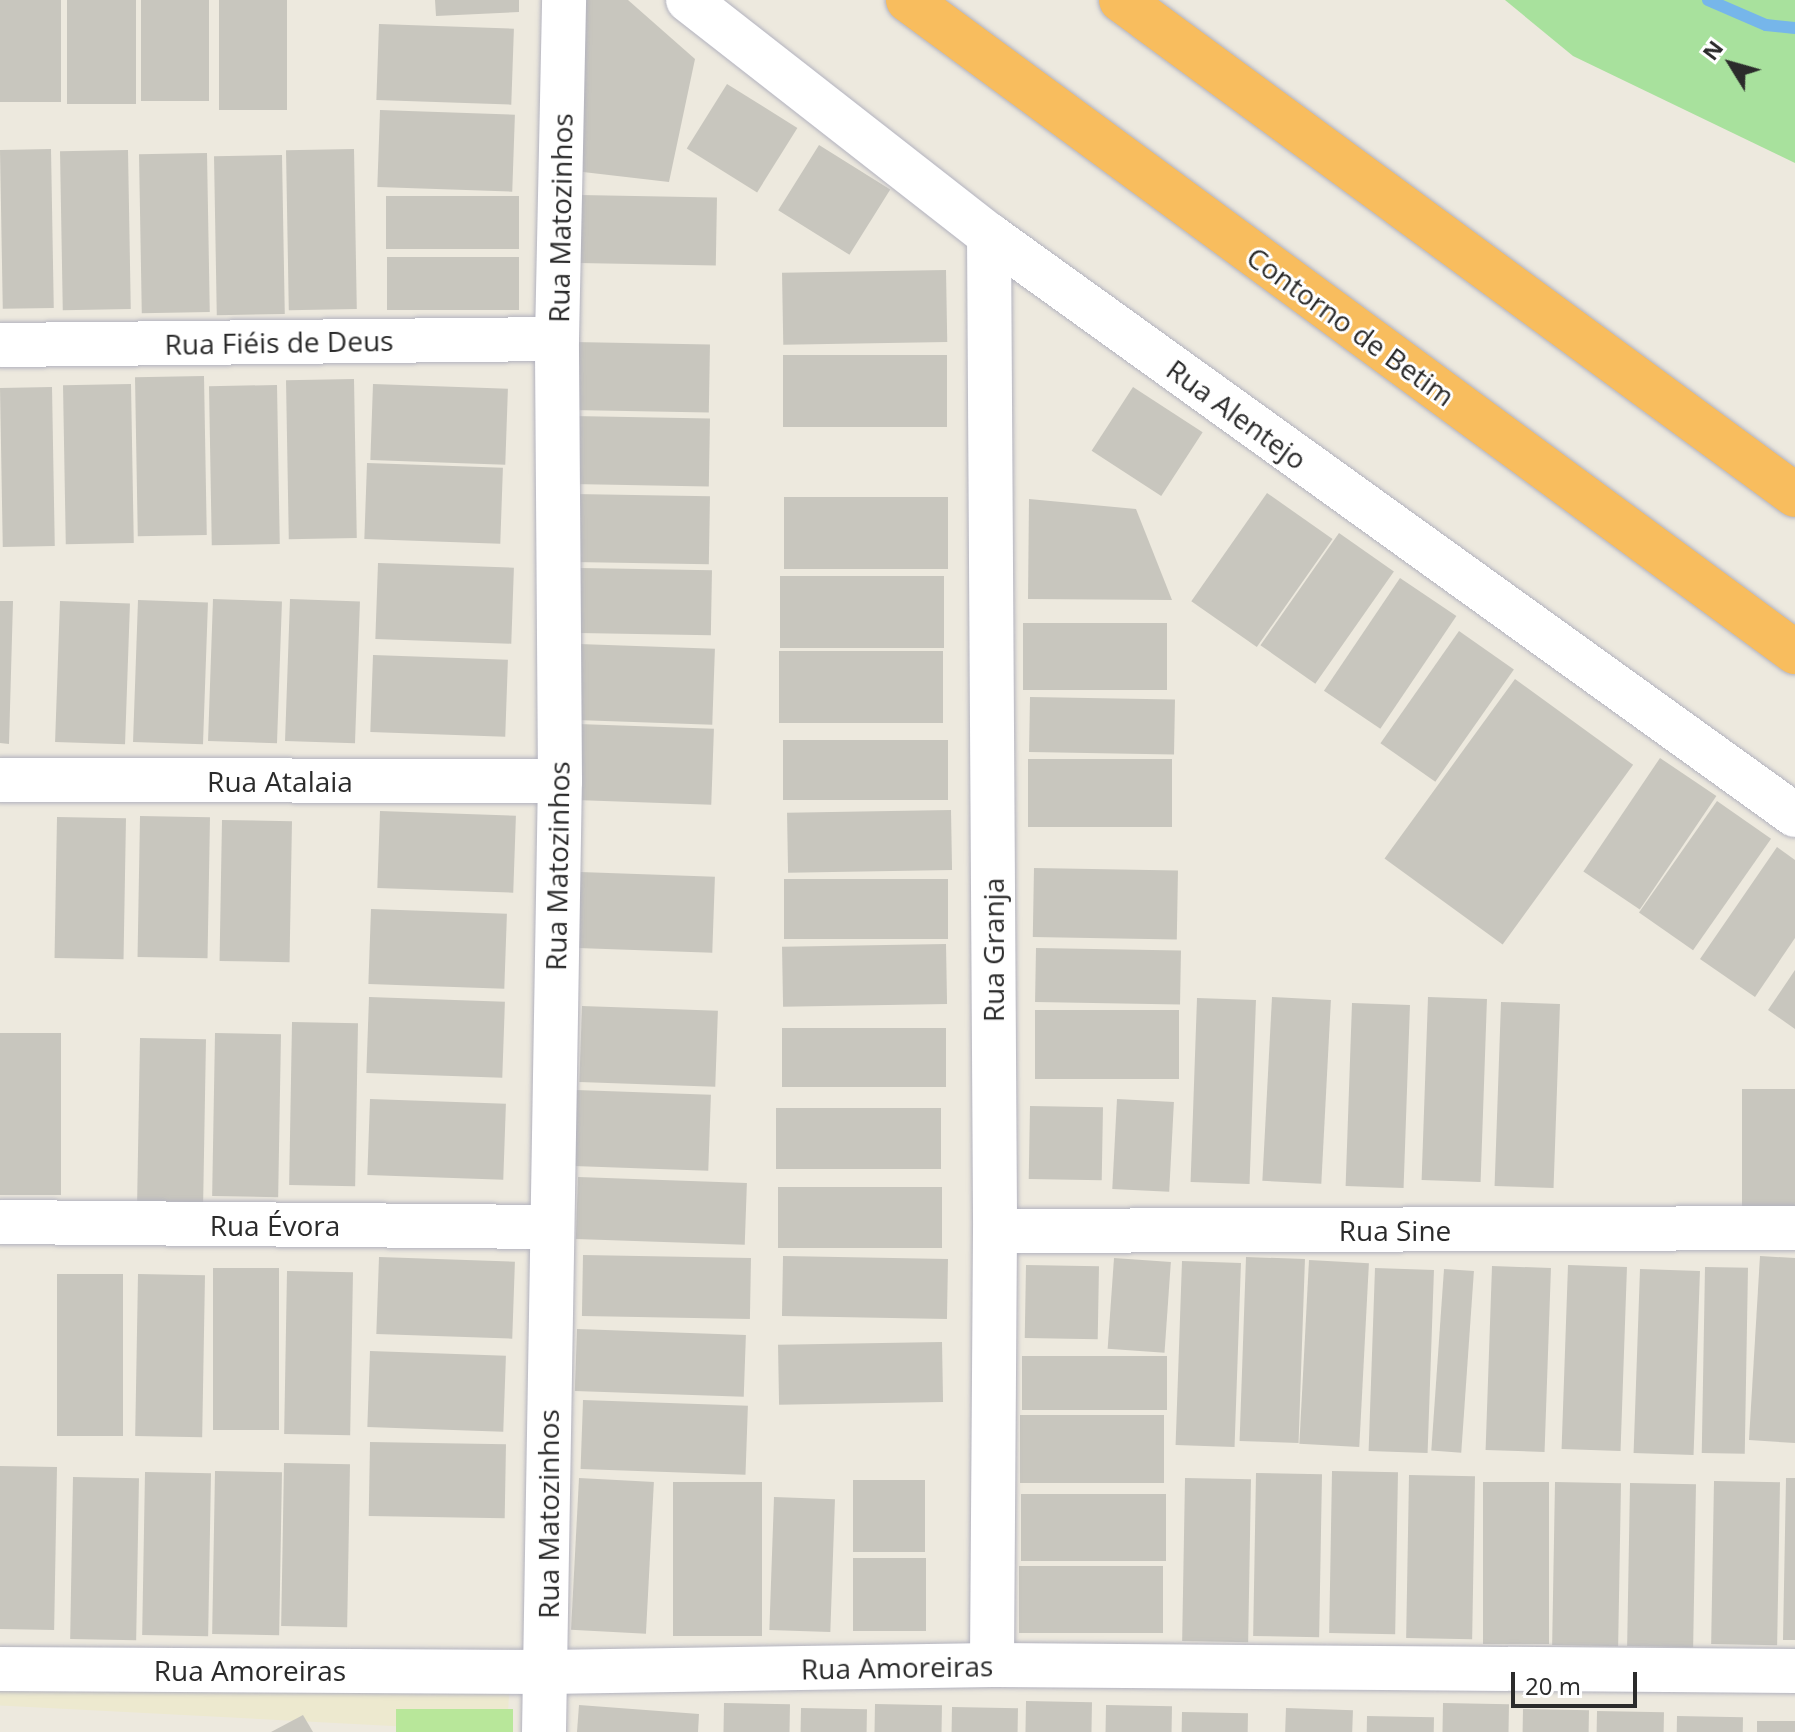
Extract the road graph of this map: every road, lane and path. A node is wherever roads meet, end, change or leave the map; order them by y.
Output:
1 (564, 0) edge
2 (688, 0) edge
3 (908, 0) edge
4 (1121, 0) edge
5 (989, 235) junction
6 (557, 339) junction
7 (0, 345) edge
8 (1795, 495) edge
9 (1795, 652) edge
10 (0, 780) edge
11 (560, 781) junction
12 (1795, 815) edge
13 (0, 1222) edge
14 (549, 1227) junction
15 (1795, 1228) edge
16 (995, 1231) junction
17 (992, 1665) junction
18 (0, 1669) edge
19 (1795, 1671) edge
20 (547, 1672) junction
21 (544, 1732) edge

1 - 6 street, Rua Matozinhos
2 - 5 street, Rua Alentejo
3 - 9 highway, Contorno de Betim
4 - 8 highway
5 - 12 street, Rua Alentejo
5 - 16 street, Rua Granja
6 - 7 street, Rua Fiéis de Deus
6 - 11 street, Rua Matozinhos
10 - 11 street, Rua Atalaia
11 - 14 street, Rua Matozinhos
13 - 14 street, Rua Évora
14 - 20 street, Rua Matozinhos
15 - 16 street, Rua Sine
16 - 17 street, Rua Granja
17 - 19 street, Rua Amoreiras
17 - 20 street, Rua Amoreiras
18 - 20 street, Rua Amoreiras
20 - 21 street, Rua Matozinhos

